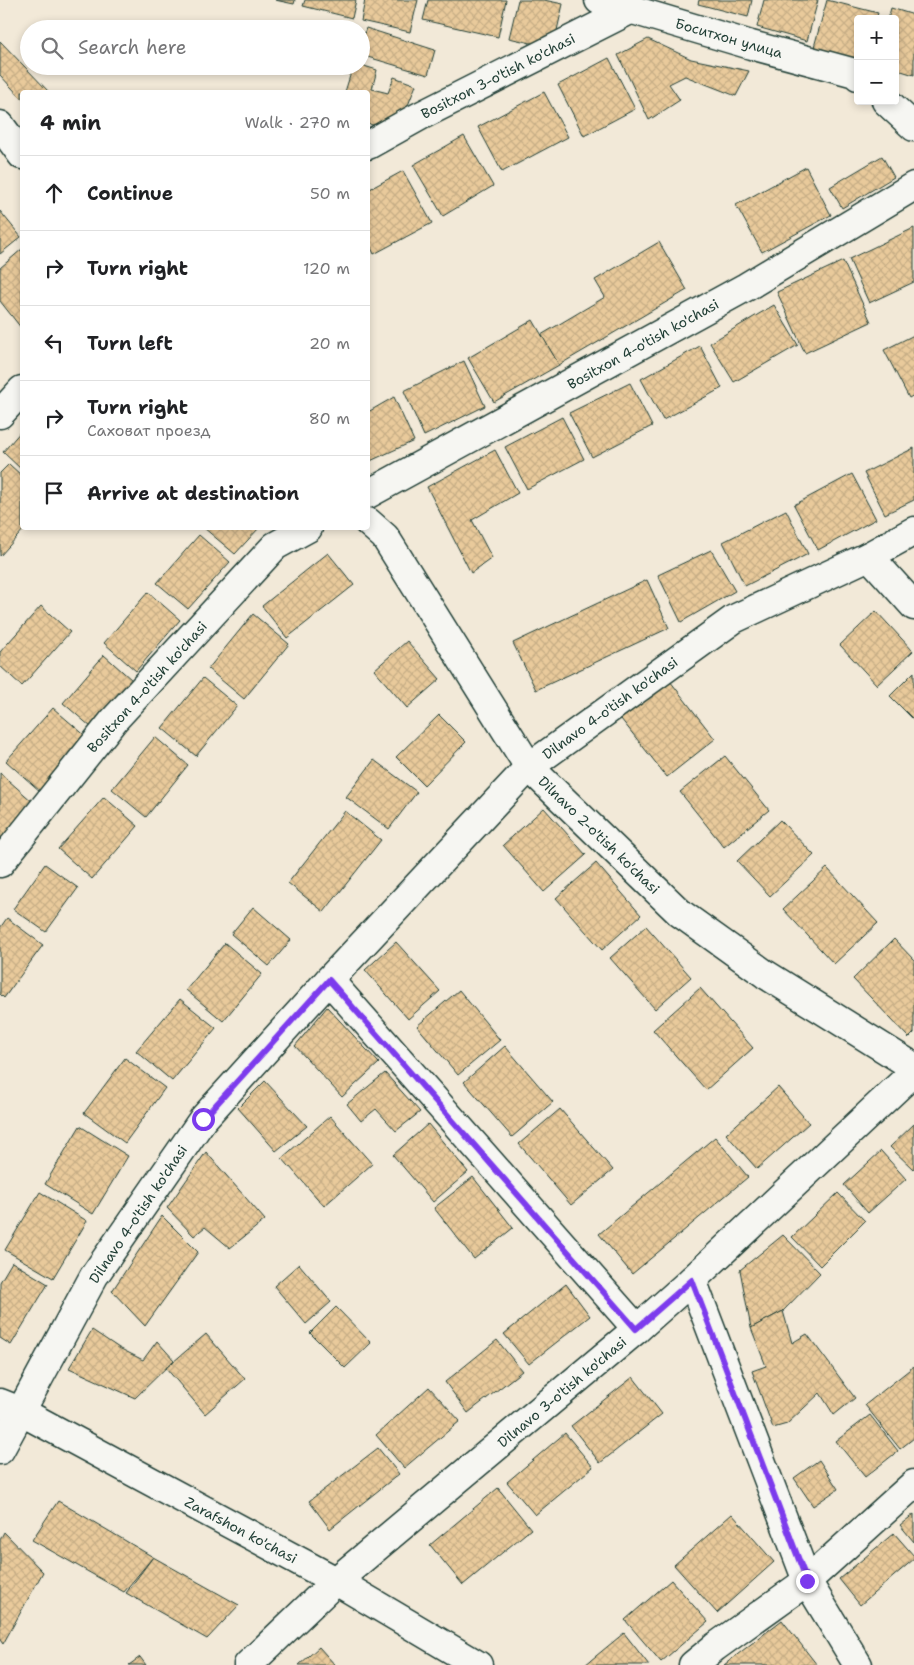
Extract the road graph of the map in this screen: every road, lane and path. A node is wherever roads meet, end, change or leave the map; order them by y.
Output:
1 (600, 0) edge
2 (630, 10) junction
3 (854, 73) edge
4 (890, 105) edge
5 (0, 125) edge
6 (914, 127) edge
7 (370, 144) edge
8 (20, 152) edge
9 (914, 186) edge
10 (20, 392) edge
11 (0, 414) edge
12 (370, 493) edge
13 (370, 524) edge
14 (304, 530) edge
15 (914, 531) edge
16 (869, 556) junction
17 (914, 606) edge
18 (529, 768) junction
19 (0, 862) edge
20 (329, 980) junction
21 (914, 1067) edge
22 (914, 1072) edge
23 (692, 1280) junction
24 (636, 1329) junction
25 (10, 1407) edge
26 (0, 1450) edge
27 (914, 1484) edge
28 (336, 1581) junction
29 (807, 1581) junction
30 (248, 1665) edge
31 (478, 1665) edge
32 (693, 1665) edge
33 (858, 1665) edge

1 - 2 street, Боситхон улица
2 - 3 street, Боситхон улица
2 - 7 street, Bositxon 3-o'tish ko'chasi
4 - 6 street
5 - 8 street
9 - 12 street, Bositxon 4-o'tish ko'chasi
10 - 11 street
13 - 18 street, Dilnavo 2-o'tish ko'chasi
14 - 19 street, Bositxon 4-o'tish ko'chasi
15 - 16 street, Dilnavo 4-o'tish ko'chasi
16 - 17 street
16 - 18 street, Dilnavo 4-o'tish ko'chasi
18 - 20 street, Dilnavo 4-o'tish ko'chasi
18 - 21 street, Dilnavo 2-o'tish ko'chasi
20 - 24 street
20 - 25 street, Dilnavo 4-o'tish ko'chasi
22 - 23 street, Dilnavo 3-o'tish ko'chasi
23 - 24 street, Dilnavo 3-o'tish ko'chasi
23 - 29 street
24 - 28 street, Dilnavo 3-o'tish ko'chasi
25 - 26 street, Dilnavo 4-o'tish ko'chasi
25 - 28 street, Zarafshon ko'chasi
27 - 29 street
28 - 30 street, Dilnavo 3-o'tish ko'chasi
28 - 31 street, Zarafshon ko'chasi
29 - 32 street
29 - 33 street

